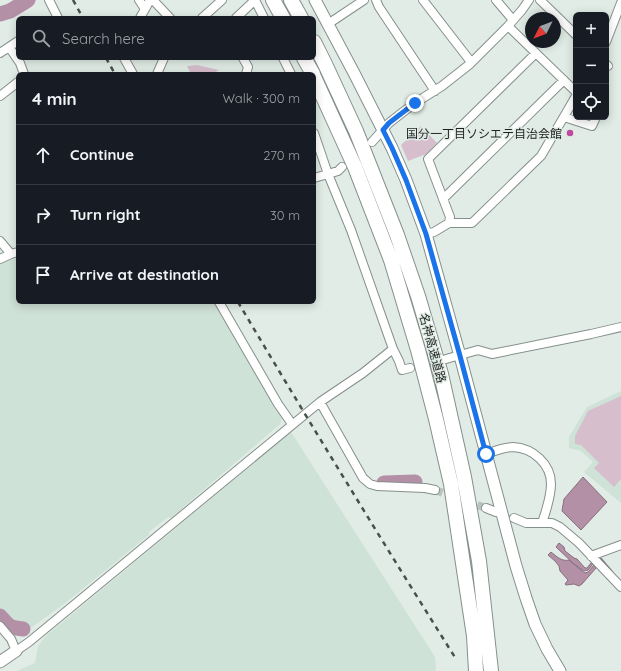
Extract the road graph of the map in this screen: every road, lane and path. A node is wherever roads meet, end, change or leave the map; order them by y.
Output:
1 (49, 0) edge
2 (139, 0) edge
3 (152, 0) edge
4 (222, 0) edge
5 (255, 0) edge
6 (273, 0) edge
7 (292, 0) edge
8 (315, 0) edge
9 (364, 0) edge
10 (376, 0) edge
11 (423, 0) edge
12 (496, 0) edge
13 (529, 0) edge
14 (540, 0) edge
15 (621, 3) edge
16 (145, 9) junction
17 (56, 16) edge
18 (141, 16) edge
19 (168, 16) edge
20 (204, 16) edge
21 (238, 16) edge
22 (263, 16) edge
23 (282, 16) edge
24 (300, 16) edge
25 (511, 23) junction
26 (328, 24) junction
27 (573, 32) edge
28 (609, 34) edge
29 (16, 42) edge
30 (316, 46) edge
31 (9, 47) junction
32 (0, 53) edge
33 (536, 53) junction
34 (16, 57) edge
35 (18, 60) edge
36 (125, 60) edge
37 (163, 60) edge
38 (244, 60) edge
39 (284, 60) edge
40 (305, 60) edge
41 (471, 62) junction
42 (23, 72) edge
43 (132, 72) edge
44 (158, 72) edge
45 (246, 72) edge
46 (290, 72) edge
47 (312, 72) edge
48 (564, 80) junction
49 (316, 81) edge
50 (16, 84) edge
51 (573, 89) edge
52 (435, 90) junction
53 (0, 96) edge
54 (573, 101) edge
55 (564, 117) junction
56 (573, 120) edge
57 (573, 120) edge
58 (595, 120) edge
59 (383, 130) junction
60 (316, 139) edge
61 (372, 142) dead end
62 (342, 167) dead end
63 (328, 174) junction
64 (316, 177) edge
65 (443, 199) junction
66 (449, 222) junction
67 (426, 234) junction
68 (0, 241) edge
69 (14, 253) edge
70 (0, 259) edge
71 (220, 304) edge
72 (621, 327) edge
73 (393, 349) junction
74 (460, 356) junction
75 (446, 359) dead end
76 (410, 368) dead end
77 (320, 402) junction
78 (292, 424) junction
79 (486, 454) junction
80 (435, 490) tunnel mouth
81 (486, 508) tunnel mouth
82 (496, 512) dead end
83 (514, 518) dead end
84 (542, 524) junction
85 (621, 545) edge
86 (591, 556) junction
87 (621, 587) edge
88 (0, 626) edge
89 (16, 651) junction
90 (0, 662) edge
91 (476, 671) edge
92 (491, 671) edge
93 (560, 671) edge

1 - 17 street
2 - 16 street
3 - 16 street
3 - 19 street
4 - 20 street
5 - 21 street
5 - 22 street
6 - 23 highway
7 - 24 highway
8 - 26 street
9 - 26 street
10 - 52 street
11 - 41 street
12 - 25 street
13 - 25 street
14 - 27 street
15 - 28 street
16 - 18 street
25 - 33 street
25 - 41 street
26 - 59 street
29 - 31 street
30 - 92 highway, 名神高速道路
31 - 32 street
31 - 34 street
33 - 48 street
33 - 65 street
35 - 42 street
36 - 43 street
37 - 44 street
38 - 45 street
39 - 46 street
40 - 47 highway
41 - 52 street
48 - 51 street
48 - 65 street
49 - 91 highway, 名神高速道路
50 - 53 street
52 - 59 street
54 - 55 street
55 - 57 street
55 - 66 street
56 - 58 street
59 - 61 street
59 - 67 street
60 - 63 street
62 - 63 street
63 - 64 street
63 - 73 street
65 - 66 street
66 - 67 street
67 - 74 street
68 - 69 street
69 - 70 street
71 - 78 street
72 - 74 street
73 - 76 street
73 - 77 street
74 - 75 street
74 - 79 street
77 - 78 street
77 - 80 street
78 - 89 street
79 - 84 street
79 - 93 street
81 - 82 street
83 - 84 street
84 - 86 street
85 - 86 street
86 - 87 street
88 - 89 street
89 - 90 street

